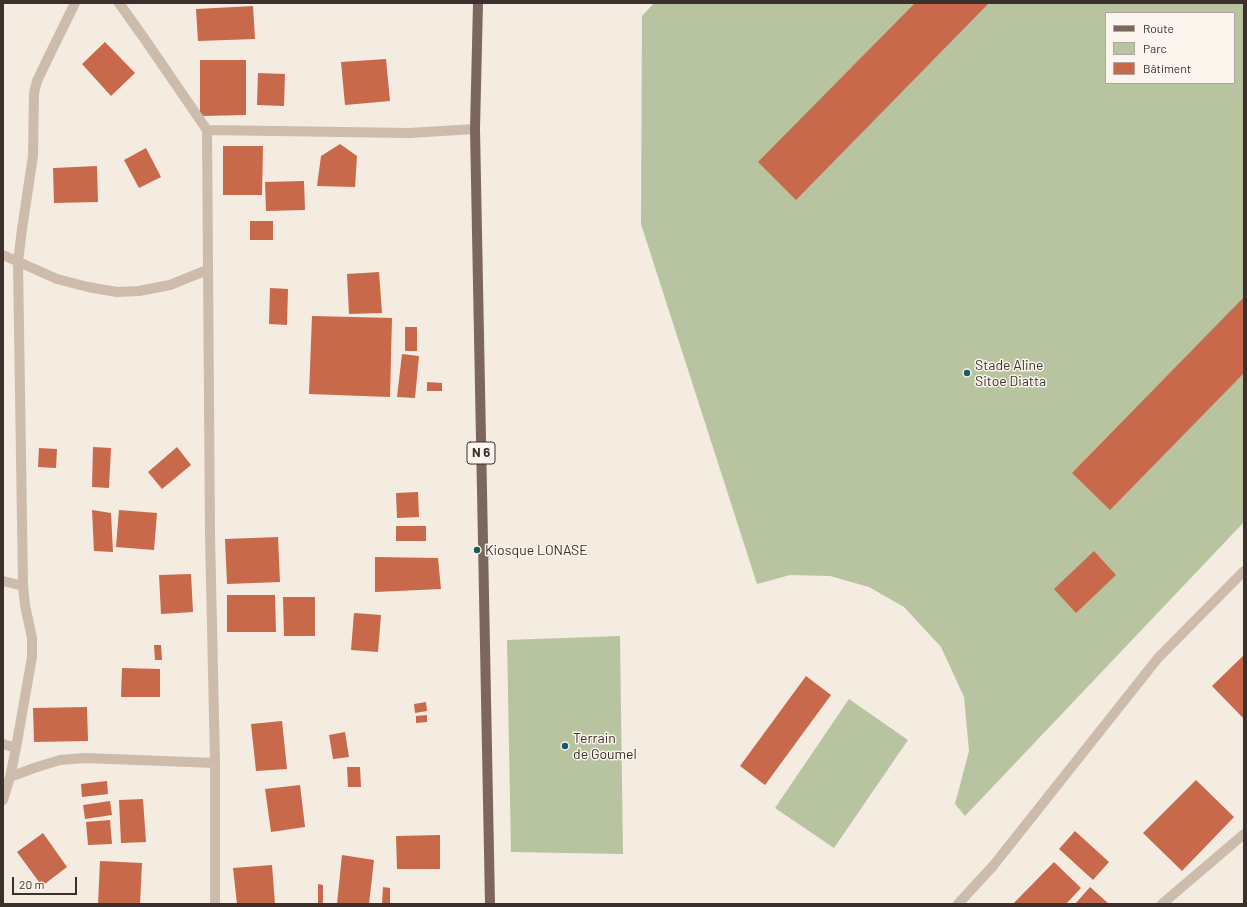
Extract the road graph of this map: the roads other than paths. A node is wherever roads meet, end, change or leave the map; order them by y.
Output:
1 (75, 3) edge
2 (119, 3) edge
3 (478, 3) edge
4 (475, 129) junction
5 (207, 130) junction
6 (3, 255) edge
7 (18, 262) junction
8 (208, 270) junction
9 (1244, 571) edge
10 (3, 582) edge
11 (23, 586) junction
12 (3, 744) edge
13 (16, 748) junction
14 (215, 763) junction
15 (10, 777) junction
16 (3, 800) edge
17 (1244, 834) edge
18 (215, 904) edge
19 (490, 904) edge
20 (958, 904) edge
21 (1162, 904) edge

1 - 7 street
2 - 5 street
3 - 4 main road, N 6
4 - 5 street
4 - 19 main road, N 6
5 - 8 street
6 - 7 street
7 - 8 street
7 - 11 street
8 - 14 street
9 - 20 street
10 - 11 street
11 - 13 street
12 - 13 street
13 - 15 street
14 - 15 street
14 - 18 street
15 - 16 street
17 - 21 street

